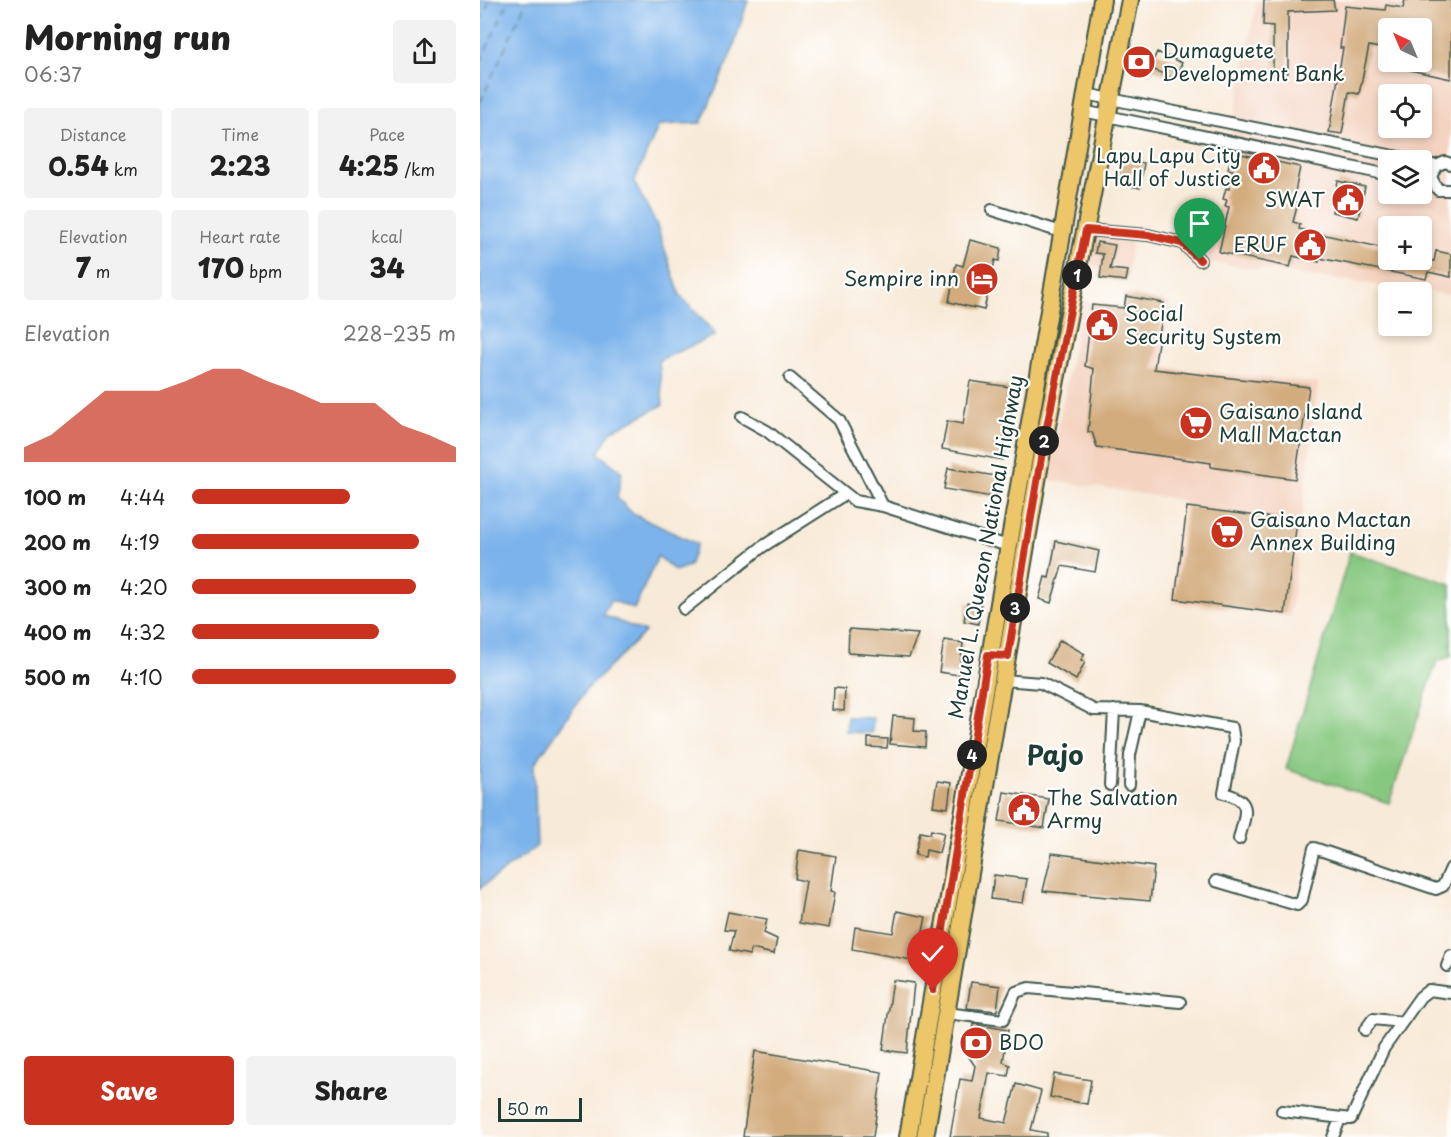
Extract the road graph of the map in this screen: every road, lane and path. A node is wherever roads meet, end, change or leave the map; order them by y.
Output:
1 (1102, 0) edge
2 (1130, 0) edge
3 (1086, 94) junction
4 (1112, 99) junction
5 (1083, 111) junction
6 (1109, 116) junction
7 (1308, 138) junction
8 (1378, 153) edge
9 (1306, 156) junction
10 (1451, 164) edge
11 (1432, 165) edge
12 (1436, 166) junction
13 (1432, 171) edge
14 (1378, 172) edge
15 (1432, 186) edge
16 (1451, 190) edge
17 (992, 210) dead end
18 (1086, 230) junction
19 (1061, 232) junction
20 (1200, 260) dead end
21 (790, 378) dead end
22 (742, 417) dead end
23 (845, 494) junction
24 (883, 506) junction
25 (1008, 546) junction
26 (684, 609) dead end
27 (988, 655) junction
28 (1008, 656) junction
29 (1004, 680) junction
30 (1114, 710) junction
31 (1140, 711) junction
32 (1110, 785) dead end
33 (1129, 785) dead end
34 (958, 839) junction
35 (1239, 839) dead end
36 (1451, 868) edge
37 (1216, 881) dead end
38 (1451, 993) edge
39 (1180, 1002) dead end
40 (946, 1012) junction
41 (1402, 1022) junction
42 (1365, 1030) dead end
43 (1282, 1111) dead end
44 (1340, 1119) junction
45 (900, 1137) edge
46 (908, 1137) edge
47 (925, 1137) edge
48 (1333, 1137) edge

1 - 3 main road, Manuel L. Quezon National Highway
2 - 4 main road, Manuel L. Quezon National Highway
3 - 4 street
3 - 5 main road, Manuel L. Quezon National Highway
4 - 6 main road, Manuel L. Quezon National Highway
4 - 7 street
5 - 6 street
5 - 19 main road, Manuel L. Quezon National Highway
6 - 9 street
6 - 18 main road, Manuel L. Quezon National Highway
7 - 8 street
7 - 9 street
9 - 14 street
10 - 12 street
11 - 12 street
12 - 13 street
15 - 16 street
17 - 19 street
18 - 20 street
18 - 28 main road, Manuel L. Quezon National Highway
19 - 25 main road, Manuel L. Quezon National Highway
21 - 24 street
22 - 23 street
23 - 24 street
23 - 26 street
24 - 25 street
25 - 27 main road, Manuel L. Quezon National Highway
27 - 28 main road
27 - 34 main road, Manuel L. Quezon National Highway
28 - 29 main road, Manuel L. Quezon National Highway
29 - 30 street
29 - 40 main road, Manuel L. Quezon National Highway
30 - 31 street
30 - 32 street
31 - 33 street
31 - 35 street
34 - 45 main road
34 - 46 main road, Manuel L. Quezon National Highway
36 - 37 street
38 - 41 street
39 - 40 street
40 - 47 main road, Manuel L. Quezon National Highway
41 - 42 street
41 - 44 street
43 - 44 street
44 - 48 street

